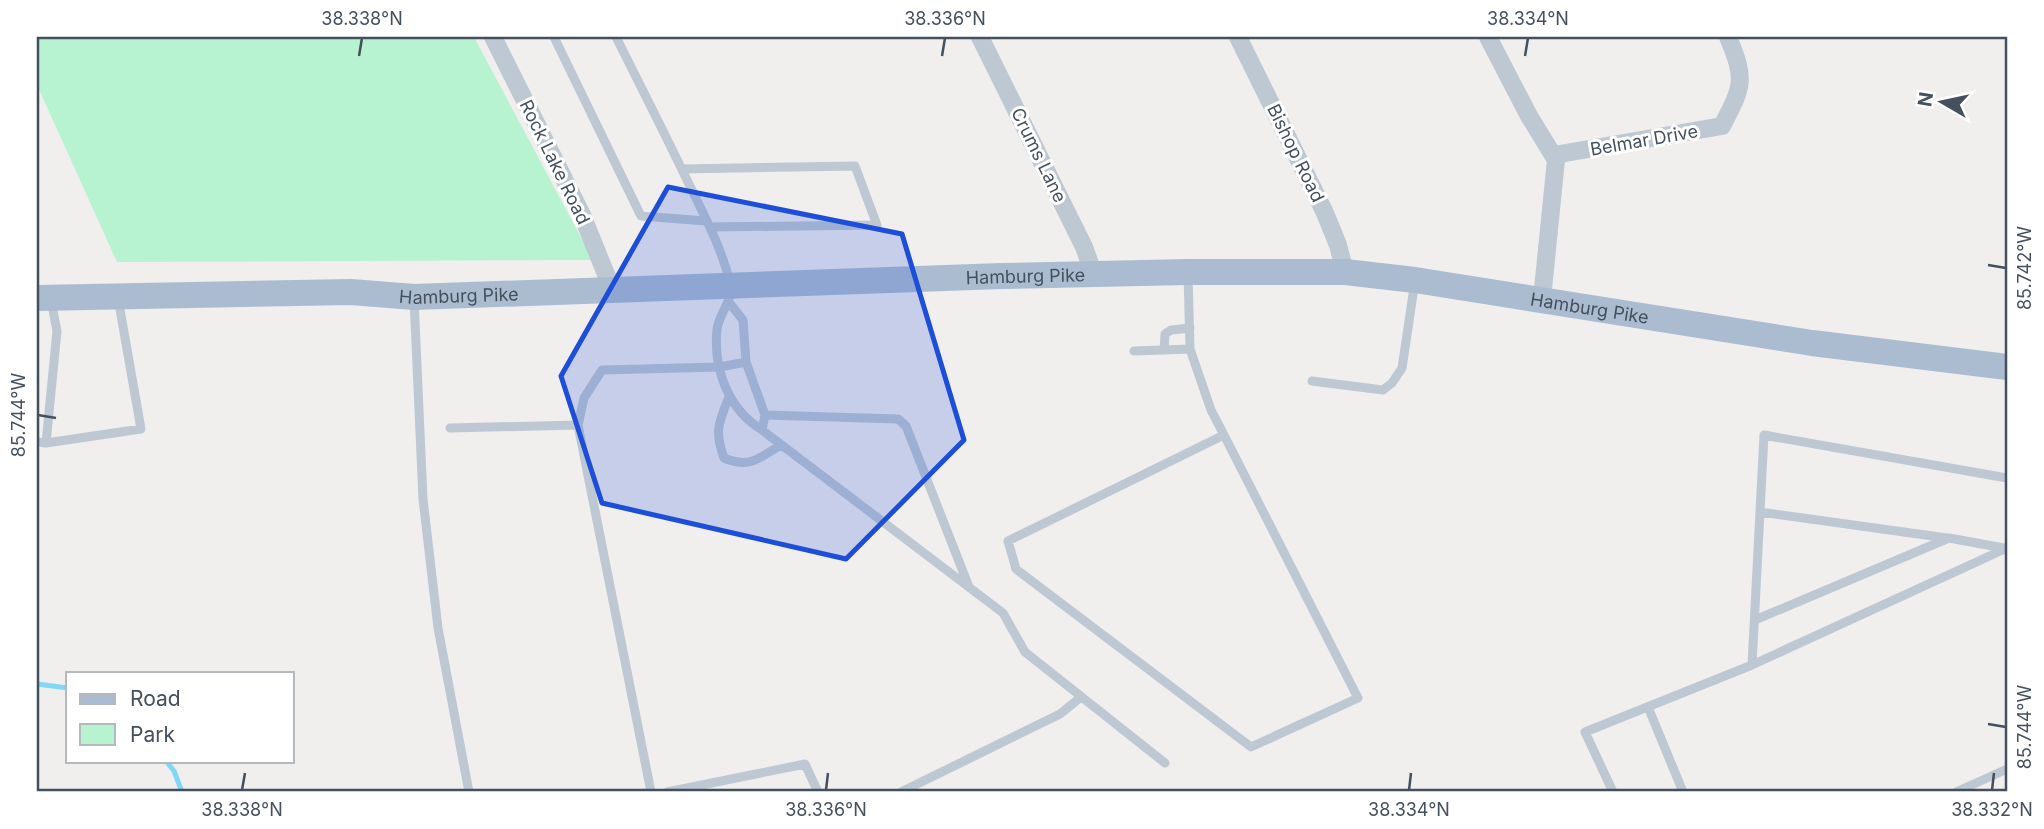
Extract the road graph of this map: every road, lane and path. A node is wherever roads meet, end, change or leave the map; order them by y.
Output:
1 (493, 37) edge
2 (554, 37) edge
3 (616, 37) edge
4 (981, 37) edge
5 (1238, 37) edge
6 (1488, 37) edge
7 (1728, 37) edge
8 (1554, 155) junction
9 (682, 169) junction
10 (708, 224) junction
11 (1188, 272) junction
12 (1345, 272) junction
13 (1094, 275) junction
14 (1415, 280) junction
15 (612, 289) junction
16 (730, 293) junction
17 (118, 296) junction
18 (414, 297) junction
19 (44, 298) edge
20 (1542, 299) junction
21 (1190, 328) junction
22 (1191, 349) junction
23 (1164, 350) junction
24 (1134, 351) dead end
25 (746, 362) junction
26 (720, 366) junction
27 (2007, 367) edge
28 (1312, 381) dead end
29 (729, 397) junction
30 (765, 415) junction
31 (578, 425) junction
32 (450, 428) dead end
33 (762, 430) junction
34 (1224, 435) junction
35 (41, 442) edge
36 (781, 445) junction
37 (2007, 478) edge
38 (1760, 512) junction
39 (1949, 538) junction
40 (2007, 549) edge
41 (970, 589) junction
42 (1755, 620) junction
43 (1752, 665) junction
44 (1081, 697) junction
45 (1648, 707) junction
46 (1165, 763) dead end
47 (2007, 769) edge
48 (469, 792) edge
49 (651, 792) edge
50 (667, 792) edge
51 (818, 792) edge
52 (901, 792) edge
53 (1613, 792) edge
54 (1684, 792) edge
55 (1956, 792) edge

1 - 15 street, Rock Lake Road
2 - 10 lane
3 - 9 lane
4 - 13 street, Crums Lane
5 - 12 street, Bishop Road
6 - 8 street
7 - 8 street, Belmar Drive
8 - 20 street
9 - 10 lane
9 - 10 lane
10 - 16 lane
11 - 12 main road, Hamburg Pike
11 - 13 main road, Hamburg Pike
11 - 21 lane
12 - 14 main road, Hamburg Pike
13 - 16 main road, Hamburg Pike
14 - 20 main road, Hamburg Pike
14 - 28 lane
15 - 16 main road, Hamburg Pike
15 - 18 main road, Hamburg Pike
16 - 25 lane
16 - 26 lane
17 - 18 main road, Hamburg Pike
17 - 19 main road, Hamburg Pike
17 - 35 lane
18 - 48 lane
19 - 35 lane
20 - 27 main road, Hamburg Pike
21 - 22 lane
21 - 23 lane
22 - 23 lane
22 - 34 lane
23 - 24 lane
25 - 26 lane
25 - 30 lane
26 - 29 lane
26 - 31 lane
29 - 33 lane
29 - 36 lane
30 - 33 lane
30 - 41 lane
31 - 32 lane
31 - 49 lane
33 - 36 lane
34 - 34 lane
36 - 41 lane
37 - 38 lane
38 - 39 lane
38 - 42 lane
39 - 40 lane
39 - 42 lane
40 - 43 lane
41 - 44 lane
42 - 43 lane
43 - 45 lane
44 - 46 lane
44 - 52 lane
45 - 53 lane
45 - 54 lane
47 - 55 lane
50 - 51 lane

